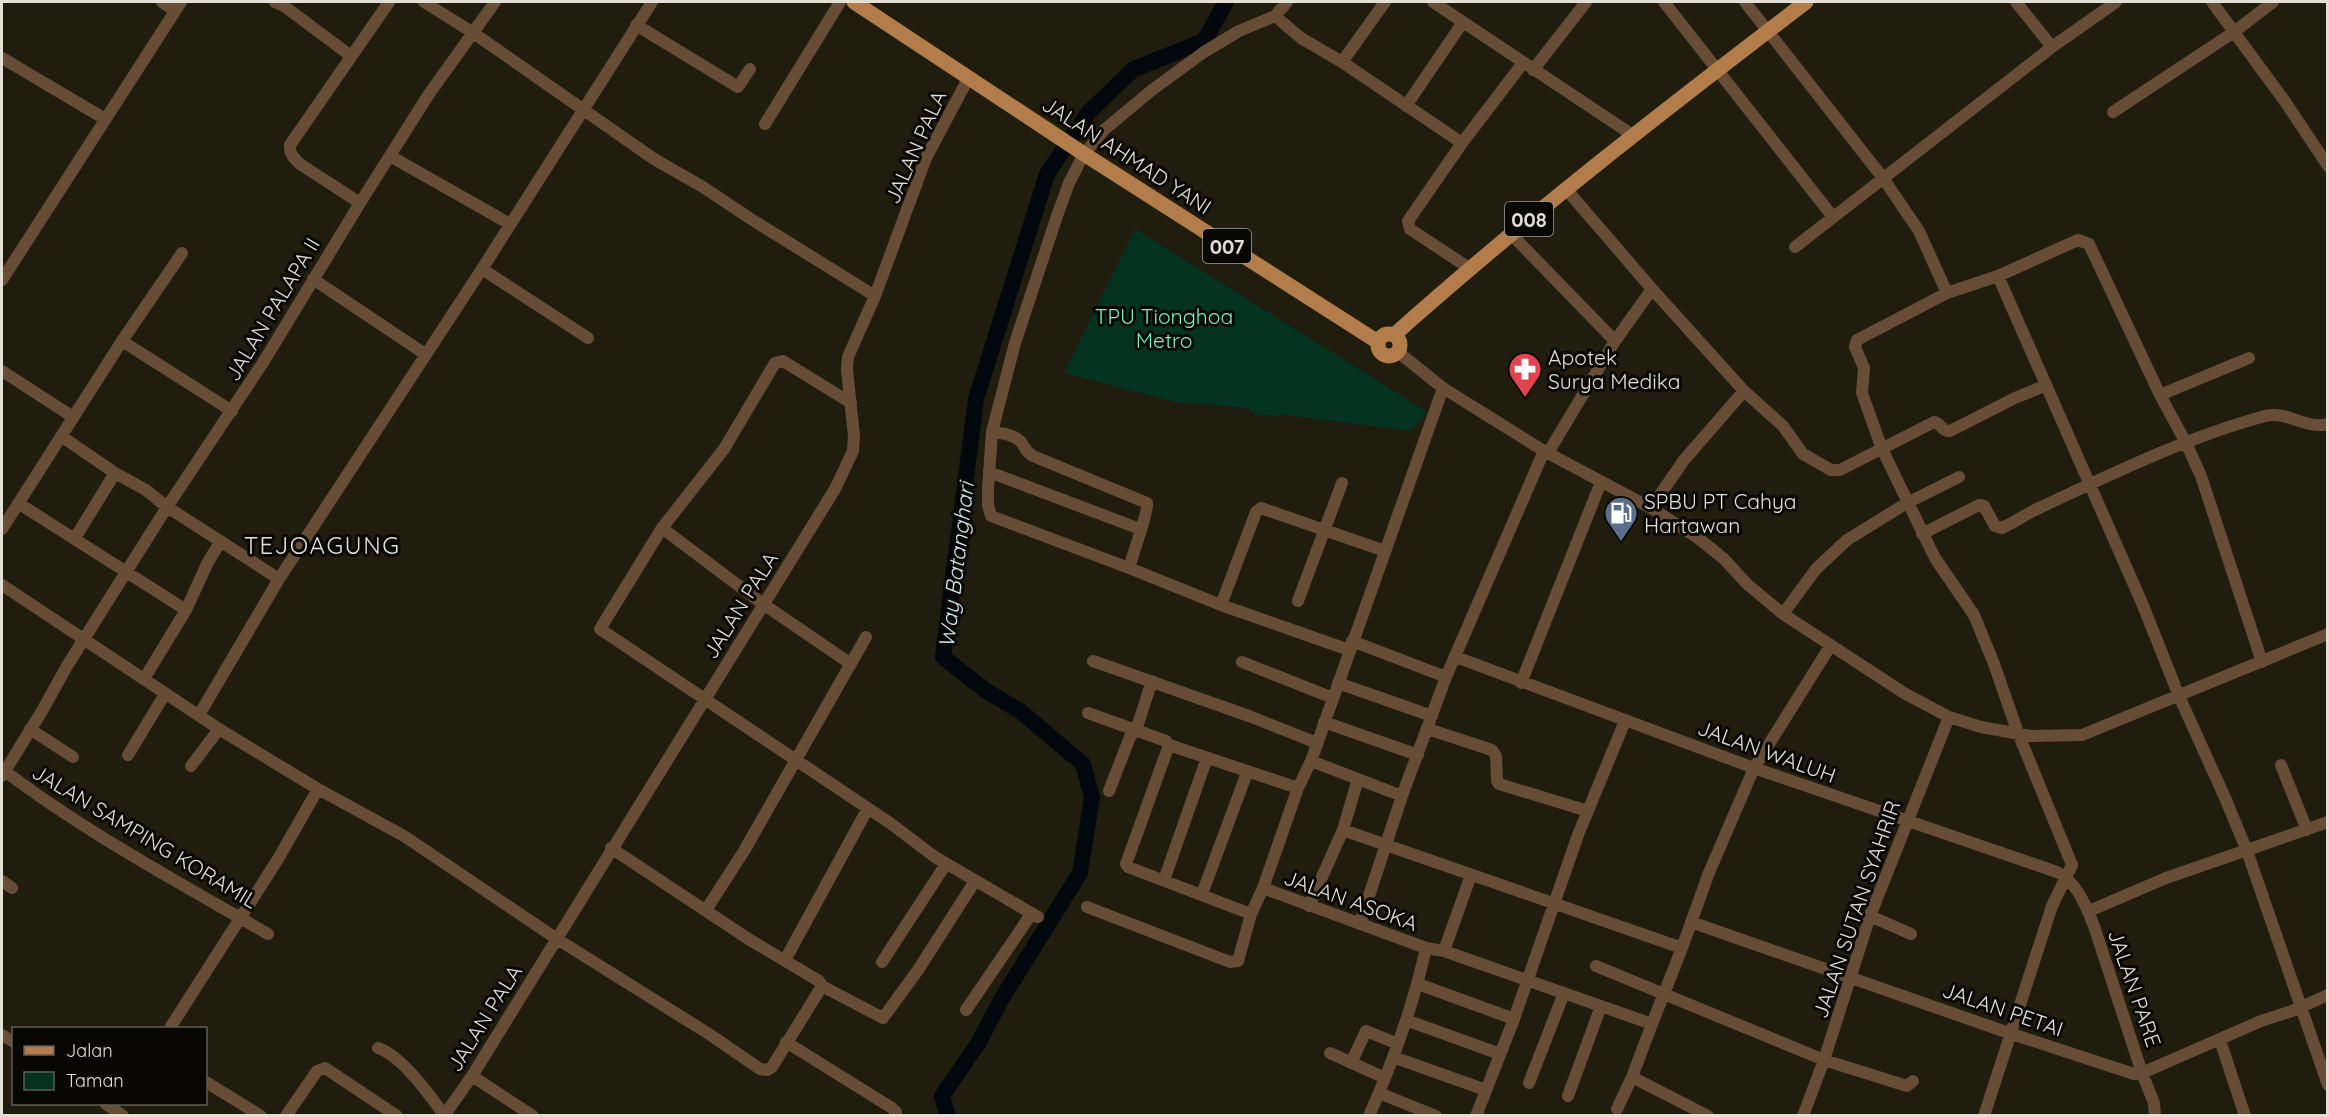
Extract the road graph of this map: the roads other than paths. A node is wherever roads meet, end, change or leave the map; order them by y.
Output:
1 (162, 2) edge
2 (389, 2) edge
3 (424, 2) edge
4 (495, 2) edge
5 (652, 2) edge
6 (840, 2) edge
7 (854, 2) edge
8 (1287, 2) edge
9 (1385, 2) edge
10 (1586, 2) edge
11 (1664, 2) edge
12 (1745, 2) edge
13 (1806, 2) edge
14 (2016, 2) edge
15 (2116, 2) edge
16 (2212, 2) edge
17 (2273, 2) edge
18 (281, 3) edge
19 (1437, 3) edge
20 (178, 6) edge
21 (1275, 16) junction
22 (1462, 22) junction
23 (636, 25) junction
24 (1767, 31) junction
25 (472, 32) junction
26 (2234, 32) junction
27 (2052, 47) junction
28 (351, 56) junction
29 (2, 57) edge
30 (1342, 62) junction
31 (1528, 66) junction
32 (750, 69) dead end
33 (1719, 70) junction
34 (969, 77) junction
35 (1406, 105) junction
36 (582, 110) junction
37 (2113, 112) dead end
38 (105, 119) junction
39 (765, 124) dead end
40 (1634, 136) junction
41 (1462, 143) junction
42 (1081, 152) junction
43 (390, 156) junction
44 (2328, 166) edge
45 (1884, 178) junction
46 (1566, 189) junction
47 (360, 203) junction
48 (1833, 217) junction
49 (510, 224) junction
50 (1511, 234) junction
51 (1795, 247) dead end
52 (182, 253) dead end
53 (1469, 268) junction
54 (482, 269) junction
55 (1998, 276) junction
56 (313, 279) junction
57 (2, 280) edge
58 (1652, 289) junction
59 (1947, 293) junction
60 (875, 296) junction
61 (1394, 335) junction
62 (588, 338) dead end
63 (122, 341) junction
64 (1615, 341) junction
65 (1378, 342) junction
66 (1398, 352) junction
67 (425, 354) junction
68 (2249, 358) dead end
69 (2, 371) edge
70 (2044, 386) junction
71 (1443, 388) junction
72 (1744, 391) junction
73 (2160, 395) junction
74 (850, 403) junction
75 (232, 411) junction
76 (73, 417) junction
77 (2328, 424) edge
78 (992, 432) junction
79 (60, 436) junction
80 (2186, 443) junction
81 (1882, 449) junction
82 (1546, 452) junction
83 (115, 472) junction
84 (989, 472) junction
85 (1959, 477) dead end
86 (1601, 482) junction
87 (1342, 483) dead end
88 (2090, 486) junction
89 (18, 503) junction
90 (1907, 503) junction
91 (167, 507) junction
92 (1651, 508) junction
93 (662, 528) junction
94 (2, 529) edge
95 (1140, 529) junction
96 (1325, 531) junction
97 (1922, 534) junction
98 (75, 538) junction
99 (222, 541) junction
100 (1384, 550) junction
101 (1129, 568) junction
102 (128, 572) junction
103 (279, 579) junction
104 (2, 585) edge
105 (1298, 601) dead end
106 (763, 604) junction
107 (1221, 604) junction
108 (186, 610) junction
109 (1783, 614) junction
110 (2328, 634) edge
111 (866, 637) dead end
112 (85, 639) junction
113 (1831, 645) junction
114 (1350, 646) junction
115 (1455, 657) junction
116 (1093, 661) dead end
117 (1242, 662) dead end
118 (2262, 662) junction
119 (851, 664) junction
120 (1446, 677) junction
121 (144, 679) junction
122 (1152, 681) junction
123 (1338, 683) junction
124 (1521, 683) junction
125 (165, 694) junction
126 (2179, 696) junction
127 (1333, 698) junction
128 (703, 700) junction
129 (1088, 713) dead end
130 (199, 715) junction
131 (1949, 717) junction
132 (1625, 721) junction
133 (1430, 722) junction
134 (1324, 723) junction
135 (30, 729) junction
136 (219, 729) junction
137 (1136, 730) junction
138 (2018, 733) junction
139 (1317, 743) junction
140 (1169, 745) junction
141 (128, 755) dead end
142 (1418, 755) junction
143 (73, 757) dead end
144 (1207, 758) junction
145 (1311, 760) junction
146 (795, 761) junction
147 (2281, 765) dead end
148 (191, 766) dead end
149 (1754, 768) junction
150 (1246, 771) junction
151 (2, 772) edge
152 (1358, 779) junction
153 (1298, 788) junction
154 (318, 789) junction
155 (1109, 791) dead end
156 (1402, 796) junction
157 (867, 810) junction
158 (1588, 811) junction
159 (1907, 819) junction
160 (2328, 822) edge
161 (1343, 830) junction
162 (2307, 830) junction
163 (1385, 846) junction
164 (611, 848) junction
165 (2247, 851) junction
166 (946, 864) junction
167 (1471, 875) junction
168 (2067, 877) junction
169 (1164, 880) junction
170 (975, 881) junction
171 (1263, 888) junction
172 (1202, 894) junction
173 (1554, 904) junction
174 (1309, 906) junction
175 (1087, 907) dead end
176 (706, 910) junction
177 (2089, 911) junction
178 (1251, 914) junction
179 (1870, 916) junction
180 (240, 917) junction
181 (1691, 922) junction
182 (1360, 923) junction
183 (268, 934) dead end
184 (1911, 934) dead end
185 (556, 939) junction
186 (1426, 948) junction
187 (1682, 948) junction
188 (1444, 951) junction
189 (785, 960) junction
190 (882, 962) dead end
191 (1596, 966) dead end
192 (1851, 977) junction
193 (1527, 981) junction
194 (1418, 984) junction
195 (822, 986) junction
196 (1665, 992) junction
197 (1564, 993) junction
198 (2328, 995) edge
199 (1601, 1006) junction
200 (2300, 1007) junction
201 (966, 1010) dead end
202 (1514, 1019) junction
203 (1406, 1020) junction
204 (1652, 1024) junction
205 (171, 1027) edge
206 (2009, 1033) junction
207 (2220, 1040) junction
208 (786, 1042) junction
209 (1398, 1044) junction
210 (378, 1048) dead end
211 (1330, 1053) dead end
212 (1500, 1054) junction
213 (1393, 1057) junction
214 (1824, 1060) junction
215 (1351, 1063) junction
216 (2142, 1073) junction
217 (472, 1076) junction
218 (1632, 1077) junction
219 (1385, 1078) junction
220 (1912, 1081) dead end
221 (207, 1083) edge
222 (1529, 1083) dead end
223 (2328, 1085) edge
224 (1486, 1090) junction
225 (1379, 1093) junction
226 (1568, 1096) dead end
227 (1617, 1109) dead end
228 (1413, 1111) edge
229 (444, 1115) edge
230 (261, 1116) edge
231 (286, 1116) edge
232 (397, 1116) edge
233 (533, 1116) edge
234 (895, 1116) edge
235 (1369, 1116) edge
236 (1436, 1116) edge
237 (1476, 1116) edge
238 (1708, 1116) edge
239 (1803, 1116) edge
240 (1984, 1116) edge
241 (2155, 1116) edge
242 (2245, 1116) edge

1 - 20 street
2 - 28 street
3 - 25 street
4 - 25 street, JALAN PALAPA II
5 - 23 street
6 - 39 street
7 - 34 main road, JALAN AHMAD YANI / 007
8 - 21 street
9 - 30 street
10 - 31 street
11 - 33 street
12 - 24 street
13 - 24 main road, 008
14 - 27 street
15 - 27 street
16 - 26 street
17 - 26 street
18 - 28 street
19 - 22 street
20 - 38 street
21 - 30 street
21 - 42 street
22 - 31 street
22 - 35 street
23 - 32 street
23 - 36 street
24 - 33 main road, 008
24 - 45 street
25 - 36 street
25 - 43 street, JALAN PALAPA II
26 - 37 street
26 - 44 street
27 - 45 street
28 - 47 street
29 - 38 street
30 - 35 street
31 - 40 street
31 - 41 street
33 - 40 main road, 008
33 - 48 street
34 - 42 main road, JALAN AHMAD YANI / 007
34 - 60 street, JALAN PALA
35 - 41 street
36 - 49 street
36 - 60 street
38 - 57 street
40 - 46 main road, 008
41 - 53 street
42 - 65 main road, JALAN AHMAD YANI / 007
42 - 78 street
43 - 47 street, JALAN PALAPA II
43 - 49 street
45 - 48 street
45 - 59 street
46 - 50 main road, 008
46 - 58 street
47 - 56 street, JALAN PALAPA II
48 - 51 street
49 - 54 street
50 - 53 main road, 008
50 - 64 street
52 - 63 street
53 - 61 main road, 008
54 - 62 street
54 - 67 street
55 - 59 street
55 - 70 street
55 - 73 street
56 - 67 street
56 - 75 street, JALAN PALAPA II
58 - 64 street
58 - 72 street
59 - 81 street
60 - 74 street, JALAN PALA
61 - 65 main road, 008
61 - 66 main road
63 - 75 street
63 - 76 street
64 - 82 street
65 - 66 main road
66 - 71 street
67 - 103 street
68 - 73 street
69 - 76 street
70 - 81 street
70 - 88 street
71 - 82 street
71 - 100 street
72 - 81 street
72 - 92 street
73 - 80 street
74 - 93 street
74 - 106 street, JALAN PALA
75 - 91 street, JALAN PALAPA II
76 - 79 street
77 - 80 street
78 - 84 street
78 - 95 street
79 - 83 street
79 - 89 street
80 - 88 street
80 - 118 street
81 - 90 street
82 - 86 street
82 - 115 street
83 - 91 street
83 - 98 street
84 - 95 street
84 - 101 street
85 - 90 street
86 - 92 street
86 - 124 street
87 - 96 street
88 - 97 street
88 - 126 street
89 - 94 street
89 - 98 street
90 - 97 street
90 - 109 street
91 - 99 street
91 - 102 street, JALAN PALAPA II
92 - 109 street
93 - 106 street
93 - 128 street
95 - 101 street
96 - 100 street
96 - 105 street
96 - 107 street
97 - 138 street
98 - 102 street
99 - 103 street
99 - 108 street
100 - 114 street
101 - 107 street
102 - 108 street
102 - 112 street, JALAN PALAPA II
103 - 130 street
104 - 112 street
106 - 119 street
106 - 128 street, JALAN PALA
107 - 114 street
108 - 121 street
109 - 113 street
110 - 118 street
111 - 119 street
112 - 121 street
112 - 135 street, JALAN PALAPA II
113 - 131 street
113 - 149 street
114 - 120 street
114 - 123 street
115 - 120 street
115 - 124 street, JALAN WALUH
116 - 122 street
117 - 127 street
118 - 126 street
119 - 146 street
120 - 133 street
121 - 125 street
122 - 137 street
122 - 139 street
123 - 127 street
123 - 133 street
124 - 132 street, JALAN WALUH
125 - 130 street
125 - 141 street
126 - 138 street
126 - 165 street
127 - 134 street
128 - 146 street
128 - 164 street, JALAN PALA
129 - 137 street
130 - 136 street
131 - 138 street
131 - 159 street, JALAN SUTAN SYAHRIR
132 - 149 street, JALAN WALUH
132 - 158 street
133 - 142 street
133 - 158 street
134 - 139 street
134 - 142 street
135 - 143 street
135 - 151 street, JALAN PALAPA II
136 - 148 street
136 - 154 street
137 - 140 street
137 - 155 street
138 - 168 street
139 - 145 street
140 - 144 street
140 - 169 street
142 - 156 street
144 - 150 street
144 - 169 street
145 - 152 street
145 - 153 street
146 - 157 street
146 - 176 street
147 - 162 street
149 - 159 street, JALAN WALUH
149 - 181 street
150 - 153 street
150 - 172 street
151 - 180 street, JALAN SAMPING KORAMIL
152 - 156 street
152 - 161 street
153 - 171 street
154 - 180 street
154 - 185 street
156 - 163 street
157 - 166 street
157 - 189 street
158 - 173 street
159 - 168 street, JALAN WALUH
159 - 179 street, JALAN SUTAN SYAHRIR
160 - 162 street
161 - 163 street
161 - 174 street
162 - 165 street
163 - 167 street
163 - 182 street
164 - 176 street
164 - 185 street, JALAN PALA
165 - 177 street
165 - 200 street
166 - 170 street
166 - 190 street
167 - 173 street
167 - 188 street
168 - 177 street, JALAN PARE
168 - 206 street
169 - 172 street
170 - 195 street
170 - 201 street
171 - 174 street, JALAN ASOKA
171 - 178 street
172 - 178 street
173 - 187 street
173 - 193 street
174 - 182 street, JALAN ASOKA
175 - 178 street
176 - 189 street
177 - 216 street, JALAN PARE
179 - 184 street
179 - 192 street, JALAN SUTAN SYAHRIR
180 - 183 street, JALAN SAMPING KORAMIL
180 - 205 street
181 - 187 street
181 - 192 street, JALAN PETAI
182 - 186 street, JALAN ASOKA
185 - 208 street
185 - 217 street, JALAN PALA
186 - 188 street, JALAN ASOKA
186 - 194 street
187 - 196 street
188 - 193 street, JALAN ASOKA
189 - 195 street
191 - 196 street
192 - 206 street, JALAN PETAI
192 - 214 street, JALAN SUTAN SYAHRIR
193 - 197 street, JALAN ASOKA
193 - 202 street
194 - 202 street
194 - 203 street
195 - 208 street
196 - 204 street
196 - 214 street
197 - 199 street, JALAN ASOKA
197 - 222 street
198 - 200 street
199 - 204 street, JALAN ASOKA
199 - 226 street
200 - 207 street
200 - 223 street
202 - 212 street
203 - 209 street
203 - 212 street
204 - 218 street
206 - 216 street, JALAN PETAI
206 - 240 street
207 - 216 street
207 - 242 street
208 - 234 street
209 - 213 street
209 - 215 street
210 - 229 street
211 - 215 street
212 - 224 street
213 - 219 street
213 - 224 street
214 - 220 street
214 - 239 street, JALAN SUTAN SYAHRIR
215 - 219 street
216 - 241 street, JALAN PARE
217 - 229 street, JALAN PALA
217 - 233 street
218 - 227 street
218 - 238 street
219 - 225 street
221 - 230 street
224 - 237 street
225 - 228 street
225 - 235 street
228 - 236 street
231 - 232 street

